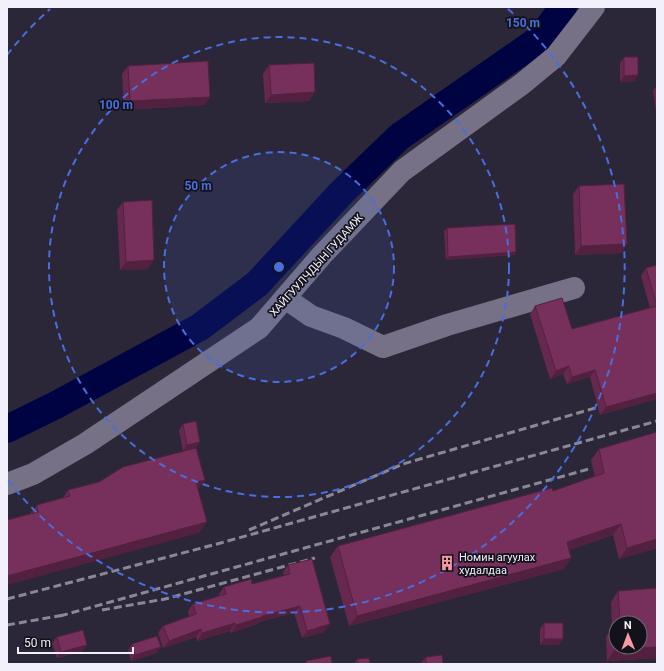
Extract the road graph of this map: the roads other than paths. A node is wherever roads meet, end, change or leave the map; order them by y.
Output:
1 (594, 7) edge
2 (574, 288) dead end
3 (285, 298) junction
4 (7, 484) edge

1 - 3 street, ХАЙГУУЛЧДЫН ГУДАМЖ
2 - 3 street
3 - 4 street, ХАЙГУУЛЧДЫН ГУДАМЖ

